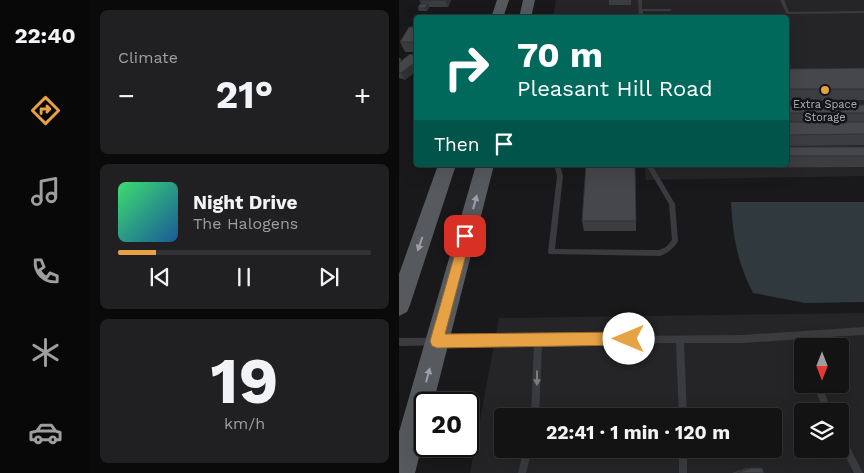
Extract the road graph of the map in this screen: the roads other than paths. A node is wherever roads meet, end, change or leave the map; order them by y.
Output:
1 (503, 0) edge
2 (529, 0) edge
3 (640, 0) edge
4 (782, 0) edge
5 (641, 10) junction
6 (670, 10) dead end
7 (864, 12) edge
8 (498, 15) edge
9 (526, 15) edge
10 (641, 15) edge
11 (446, 167) edge
12 (484, 167) edge
13 (558, 167) edge
14 (650, 167) edge
15 (399, 305) edge
16 (864, 331) edge
17 (805, 335) junction
18 (806, 338) edge
19 (680, 339) junction
20 (538, 340) junction
21 (437, 341) junction
22 (399, 342) edge
23 (535, 408) edge
24 (683, 408) edge
25 (849, 454) edge
26 (526, 458) edge
27 (683, 458) edge
28 (401, 473) edge
29 (522, 473) edge
30 (683, 473) edge
31 (859, 473) edge

1 - 8 main road
2 - 9 main road
3 - 5 lane
4 - 7 lane
5 - 6 lane
5 - 10 lane
11 -> 15 main road
21 -> 12 main road
13 - 14 lane
16 - 17 lane
17 - 18 lane
17 - 19 lane
19 - 20 lane
19 - 24 lane
20 - 21 lane
20 -> 23 lane
21 - 22 lane
28 -> 21 main road
25 - 31 lane
26 - 29 lane
27 - 30 lane

